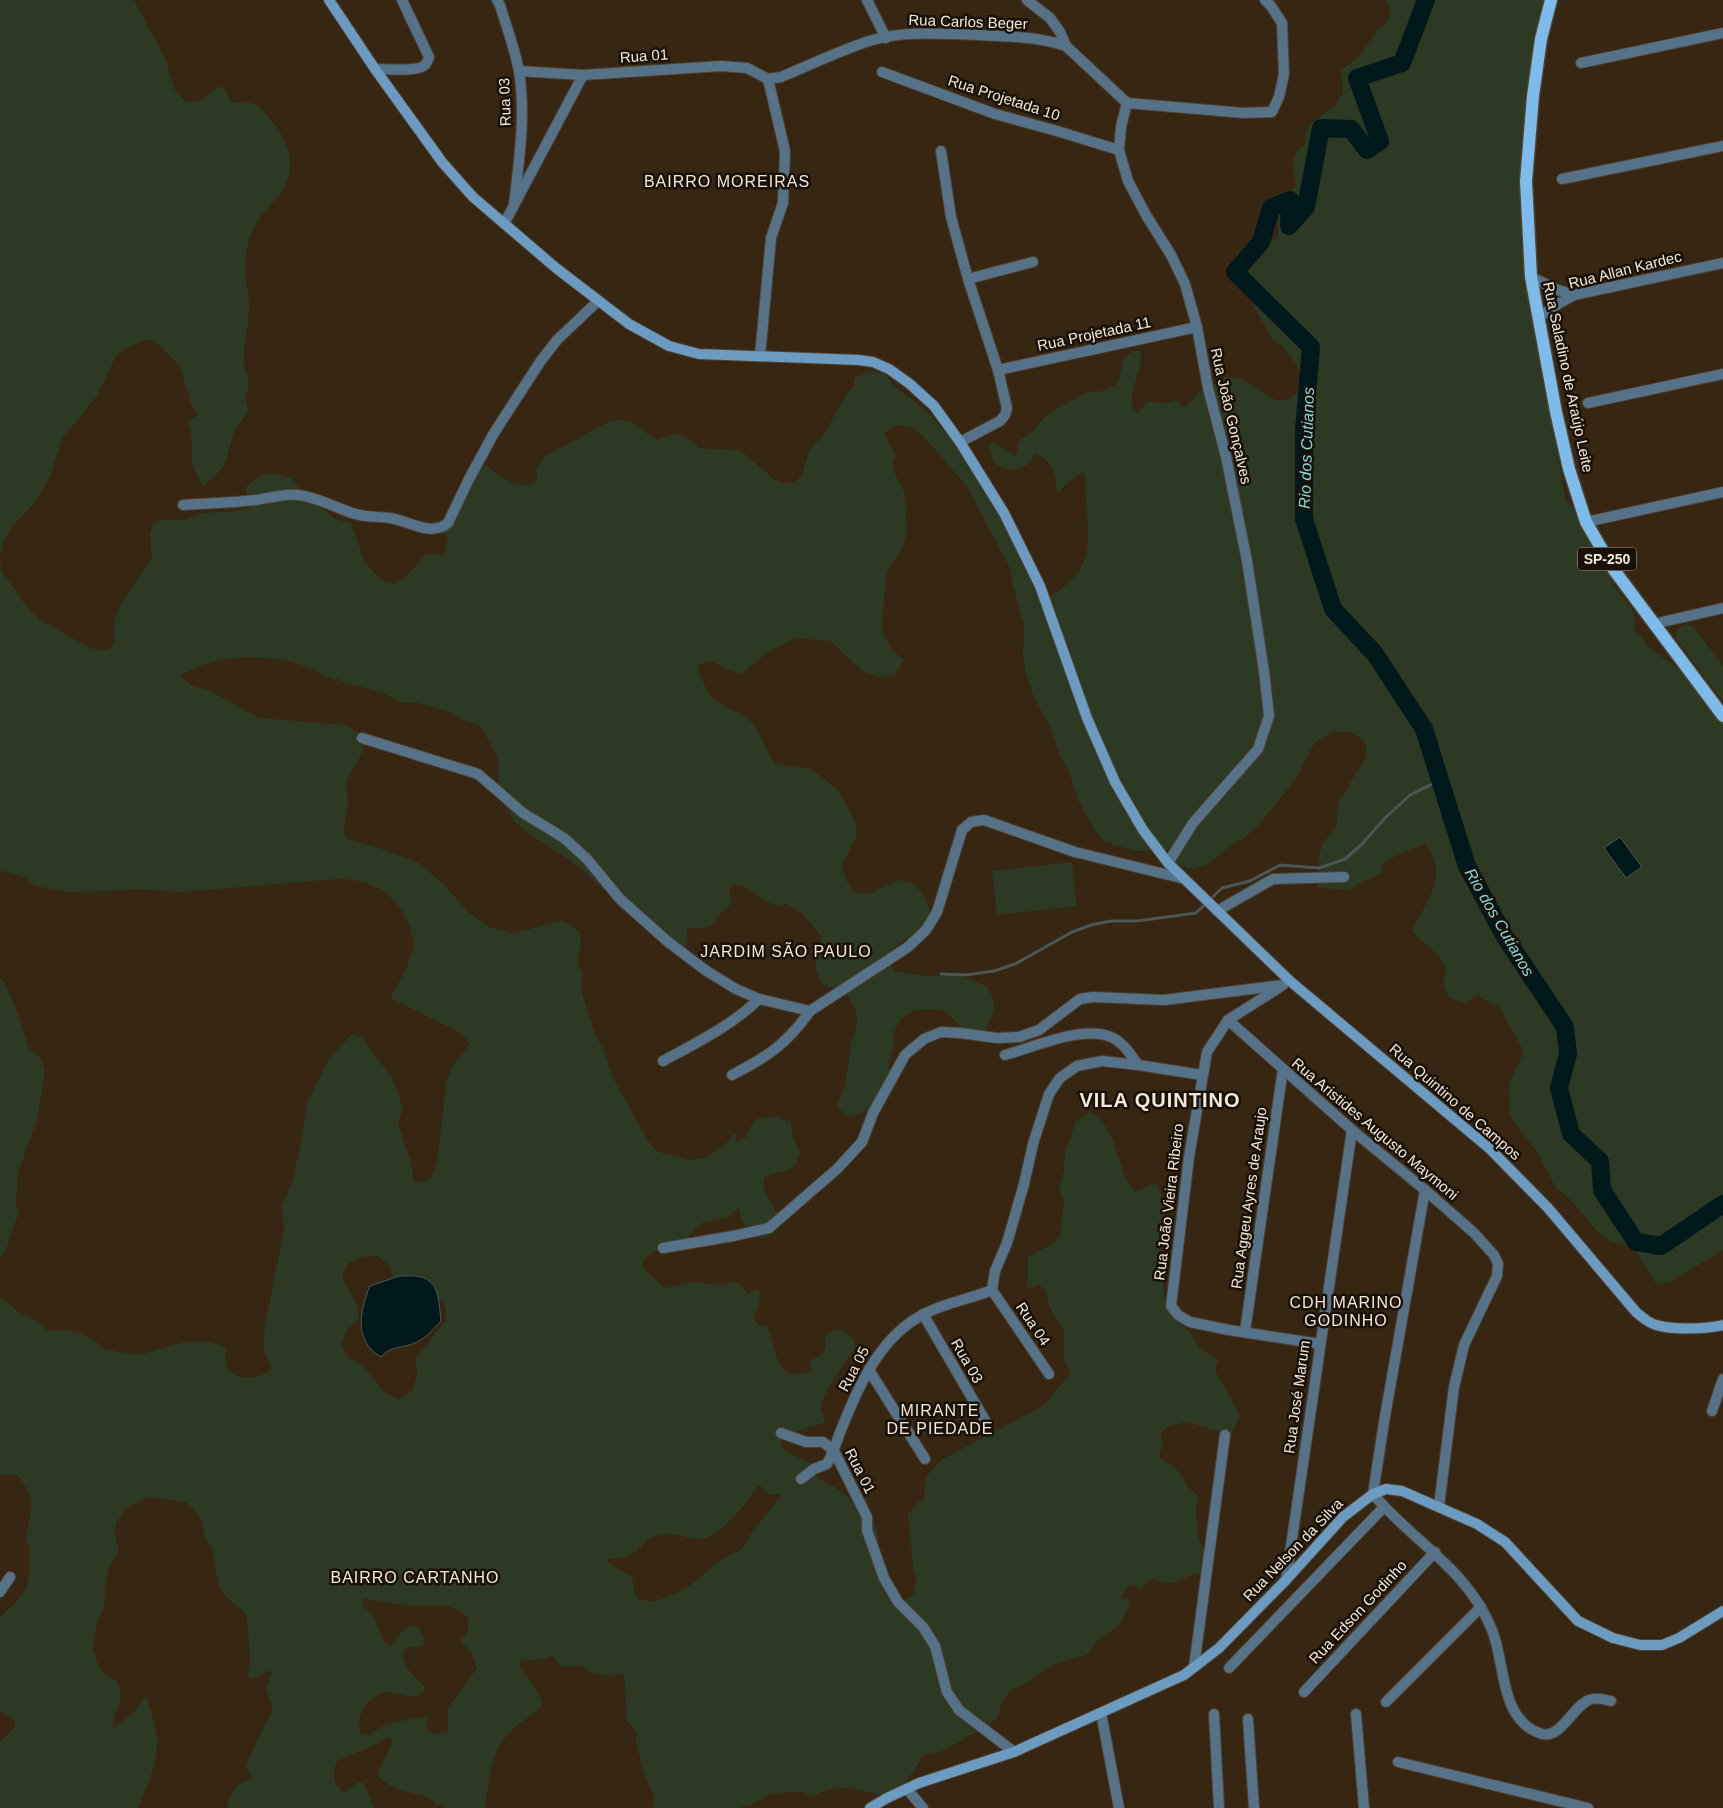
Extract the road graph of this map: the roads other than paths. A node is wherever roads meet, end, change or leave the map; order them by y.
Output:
1 (329, 0) edge
2 (402, 0) edge
3 (497, 0) edge
4 (867, 0) edge
5 (1027, 0) edge
6 (1265, 0) edge
7 (1551, 0) edge
8 (1723, 33) edge
9 (886, 38) junction
10 (1066, 46) junction
11 (1581, 62) dead end
12 (375, 69) junction
13 (519, 71) junction
14 (882, 72) dead end
15 (584, 75) junction
16 (768, 79) junction
17 (1126, 103) junction
18 (1723, 146) edge
19 (1119, 150) junction
20 (941, 151) dead end
21 (1562, 180) dead end
22 (514, 205) junction
23 (504, 224) junction
24 (1033, 262) dead end
25 (1723, 263) edge
26 (1531, 277) junction
27 (968, 279) junction
28 (1574, 295) junction
29 (598, 301) junction
30 (1539, 317) junction
31 (1197, 327) junction
32 (760, 356) junction
33 (998, 370) junction
34 (1723, 374) edge
35 (1588, 403) dead end
36 (960, 442) junction
37 (1723, 492) edge
38 (183, 505) dead end
39 (1586, 522) junction
40 (1723, 608) edge
41 (1653, 624) junction
42 (1723, 716) edge
43 (362, 738) dead end
44 (1168, 863) junction
45 (1344, 877) dead end
46 (1181, 878) junction
47 (1215, 910) junction
48 (1287, 983) junction
49 (759, 999) junction
50 (810, 1011) junction
51 (1228, 1020) junction
52 (1005, 1055) dead end
53 (663, 1061) dead end
54 (1138, 1065) junction
55 (1283, 1069) junction
56 (732, 1075) dead end
57 (1202, 1076) junction
58 (1352, 1130) junction
59 (1425, 1190) junction
60 (663, 1248) dead end
61 (992, 1290) junction
62 (923, 1314) junction
63 (1723, 1325) edge
64 (1245, 1331) junction
65 (1320, 1344) junction
66 (869, 1370) junction
67 (1049, 1374) dead end
68 (1723, 1379) edge
69 (1712, 1411) dead end
70 (986, 1422) dead end
71 (780, 1433) dead end
72 (1225, 1435) dead end
73 (834, 1451) junction
74 (925, 1459) dead end
75 (801, 1479) dead end
76 (1373, 1494) junction
77 (1439, 1506) junction
78 (1384, 1507) junction
79 (1435, 1552) junction
80 (10, 1577) dead end
81 (1286, 1580) junction
82 (0, 1592) edge
83 (1481, 1607) junction
84 (1723, 1611) edge
85 (1194, 1667) junction
86 (1229, 1668) dead end
87 (1304, 1692) dead end
88 (1612, 1701) dead end
89 (1386, 1702) dead end
90 (1101, 1713) junction
91 (1214, 1714) dead end
92 (1356, 1714) dead end
93 (1248, 1720) dead end
94 (1014, 1752) junction
95 (1398, 1762) dead end
96 (906, 1788) junction
97 (870, 1808) edge
98 (923, 1808) edge
99 (1119, 1808) edge
100 (1219, 1808) edge
101 (1254, 1808) edge
102 (1364, 1808) edge
103 (1588, 1808) edge

1 - 12 main road, Rua Quintino de Campos
2 - 12 street
3 - 13 street, Rua 03
4 - 9 street
5 - 10 street
6 - 17 street
7 - 26 main road, Rua Saladino de Araújo Leite / SP-250
8 - 11 street
9 - 10 street, Rua Carlos Beger
9 - 16 street, Rua Carlos Beger
10 - 17 street
12 - 23 main road, Rua Quintino de Campos
13 - 15 street, Rua 01
13 - 22 street, Rua 03
14 - 19 street, Rua Projetada 10
15 - 16 street, Rua 01
15 - 22 street
16 - 32 street
17 - 19 street, Rua João Gonçalves
18 - 21 street
19 - 31 street, Rua João Gonçalves
20 - 27 street
22 - 23 street
23 - 29 main road, Rua Quintino de Campos
24 - 27 street
25 - 28 street, Rua Allan Kardec
26 - 28 street
26 - 30 main road, Rua Saladino de Araújo Leite / SP-250
27 - 33 street
28 - 30 street, Rua Allan Kardec
29 - 32 main road, Rua Quintino de Campos
29 - 38 street
30 - 39 main road, Rua Saladino de Araújo Leite / SP-250
31 - 33 street, Rua Projetada 11
31 - 44 street, Rua João Gonçalves
32 - 36 main road, Rua Quintino de Campos
33 - 36 street
34 - 35 street
36 - 44 main road, Rua Quintino de Campos
37 - 39 street
39 - 41 main road, Rua Saladino de Araújo Leite / SP-250
40 - 41 street
41 - 42 main road, Rua Saladino de Araújo Leite / SP-250
43 - 49 street
44 - 46 main road, Rua Quintino de Campos
45 - 47 street
46 - 47 main road, Rua Quintino de Campos
46 - 50 street
47 - 48 main road, Rua Quintino de Campos
48 - 51 street
48 - 60 street
48 - 63 main road, Rua Quintino de Campos
49 - 50 street
49 - 53 street
50 - 56 street
51 - 55 street, Rua Aristides Augusto Maymoni
51 - 57 street, Rua João Vieira Ribeiro
52 - 54 street
54 - 57 street
54 - 61 street
55 - 58 street, Rua Aristides Augusto Maymoni
55 - 64 street, Rua Aggeu Ayres de Araujo
57 - 64 street, Rua João Vieira Ribeiro
58 - 59 street, Rua Aristides Augusto Maymoni
58 - 65 street, Rua José Marum
59 - 76 street
59 - 77 street, Rua Aristides Augusto Maymoni
61 - 62 street, Rua 05
61 - 67 street, Rua 04
62 - 66 street, Rua 05
62 - 70 street, Rua 03
64 - 65 street
65 - 81 street, Rua José Marum
66 - 73 street, Rua 05
66 - 74 street
68 - 69 street
71 - 73 street, Rua 01
72 - 85 street
73 - 75 street, Rua 05
73 - 94 street, Rua 01
76 - 77 main road, Rua Nelson da Silva
76 - 78 street
76 - 81 main road, Rua Nelson da Silva
77 - 84 main road, Rua Nelson da Silva
78 - 79 street
78 - 86 street
79 - 83 street
79 - 87 street, Rua Edson Godinho
80 - 82 street
81 - 85 main road, Rua Nelson da Silva
83 - 88 street
83 - 89 street
85 - 90 main road, Rua Nelson da Silva
90 - 94 main road, Rua Nelson da Silva
90 - 99 street
91 - 100 street
92 - 102 street
93 - 101 street
94 - 96 main road, Rua Nelson da Silva
95 - 103 street
96 - 97 main road, Rua Nelson da Silva
96 - 98 street

